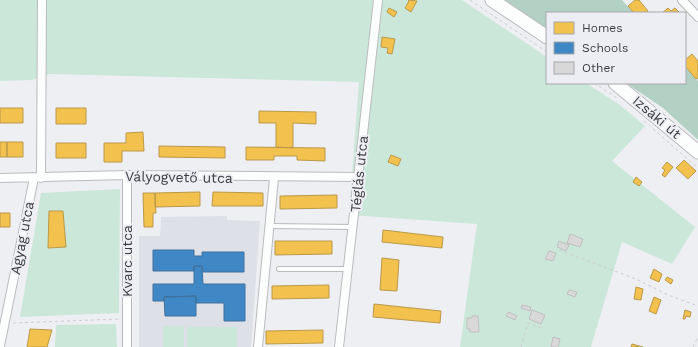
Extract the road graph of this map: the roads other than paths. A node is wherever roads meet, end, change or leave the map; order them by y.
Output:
1 (42, 0) edge
2 (378, 0) edge
3 (492, 0) edge
4 (682, 0) edge
5 (698, 17) edge
6 (546, 36) edge
7 (617, 84) edge
8 (698, 152) edge
9 (127, 176) junction
10 (358, 177) junction
11 (0, 178) edge
12 (37, 178) junction
13 (274, 178) junction
14 (268, 226) junction
15 (353, 226) junction
16 (279, 268) dead end
17 (348, 268) junction
18 (0, 346) edge
19 (127, 347) edge
20 (258, 347) edge
21 (339, 347) edge

1 - 12 street, Agyag utca
2 - 10 street, Téglás utca
3 - 6 main road
4 - 5 street
7 - 8 main road, Izsáki út
9 - 12 street, Vályogvető utca
9 - 13 street, Vályogvető utca
9 - 19 street, Kvarc utca
10 - 13 street, Vályogvető utca
10 - 15 street, Téglás utca
11 - 12 street, Vályogvető utca
12 - 18 street, Agyag utca
13 - 14 street
14 - 15 lane
14 - 20 street
15 - 17 street, Téglás utca
16 - 17 lane
17 - 21 street, Téglás utca

